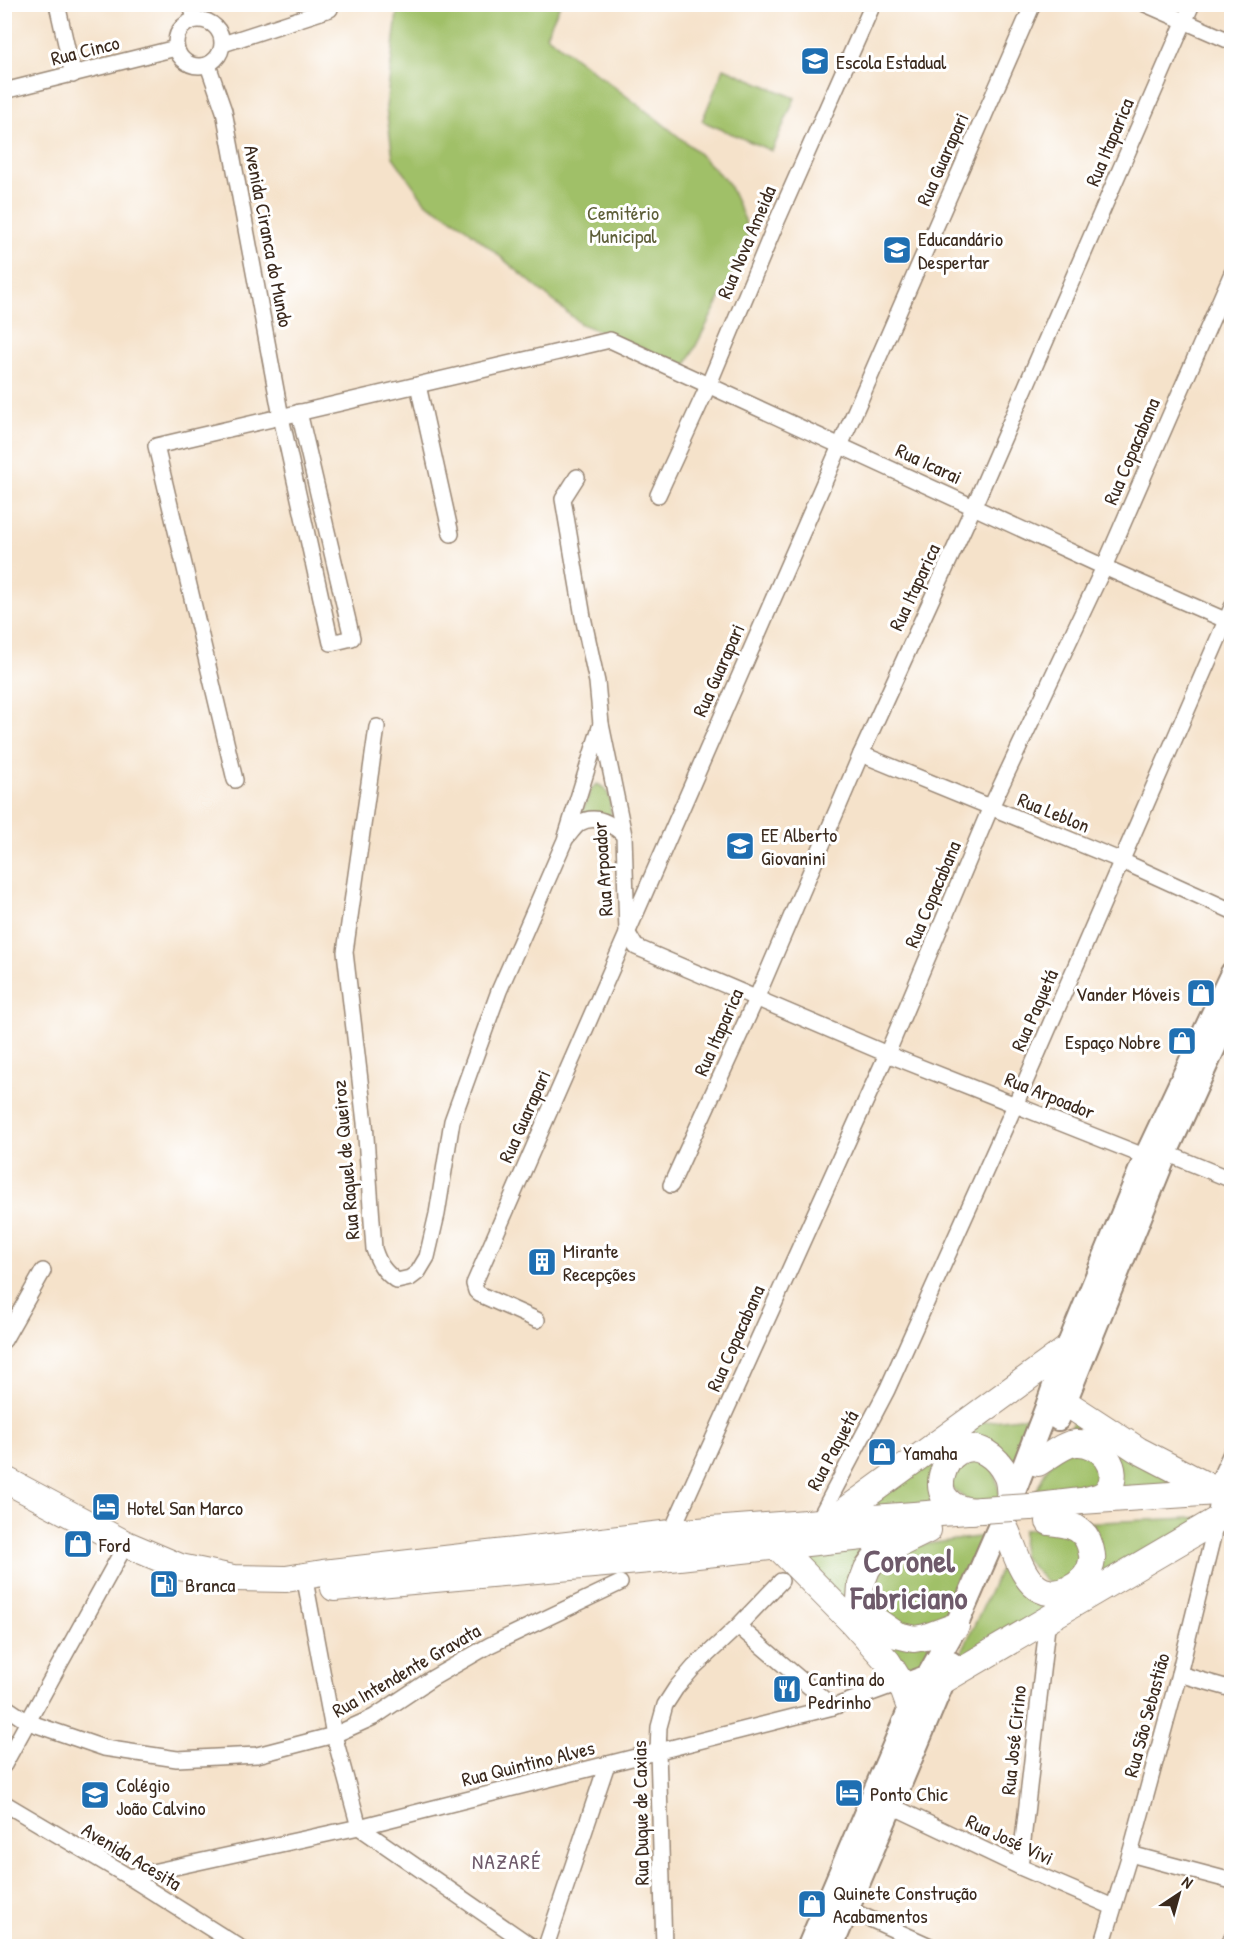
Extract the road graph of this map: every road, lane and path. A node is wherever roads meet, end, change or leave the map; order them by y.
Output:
1 (57, 4) edge
2 (191, 4) edge
3 (873, 4) edge
4 (1033, 4) edge
5 (1145, 4) edge
6 (1192, 4) edge
7 (330, 7) edge
8 (195, 20) junction
9 (1184, 22) junction
10 (1232, 42) edge
11 (223, 44) junction
12 (176, 48) junction
13 (208, 65) junction
14 (73, 75) junction
15 (4, 91) edge
16 (1232, 273) edge
17 (709, 384) junction
18 (417, 385) junction
19 (299, 412) junction
20 (281, 417) junction
21 (840, 445) junction
22 (577, 477) dead end
23 (658, 495) dead end
24 (974, 506) junction
25 (451, 534) dead end
26 (1104, 567) junction
27 (1230, 617) edge
28 (601, 724) junction
29 (377, 727) dead end
30 (861, 754) junction
31 (236, 780) dead end
32 (990, 809) junction
33 (624, 835) junction
34 (565, 840) junction
35 (1122, 861) junction
36 (1232, 911) edge
37 (627, 932) junction
38 (1232, 973) edge
39 (756, 999) junction
40 (1232, 1008) edge
41 (887, 1054) junction
42 (1016, 1104) junction
43 (1158, 1158) junction
44 (1232, 1180) edge
45 (671, 1185) dead end
46 (44, 1271) dead end
47 (10, 1320) edge
48 (537, 1320) dead end
49 (4, 1340) edge
50 (1067, 1349) junction
51 (1066, 1403) junction
52 (1232, 1451) edge
53 (1038, 1462) junction
54 (4, 1479) edge
55 (1081, 1501) junction
56 (1224, 1504) edge
57 (1031, 1513) junction
58 (986, 1519) junction
59 (824, 1522) junction
60 (928, 1530) junction
61 (671, 1533) junction
62 (126, 1544) junction
63 (777, 1546) junction
64 (661, 1559) junction
65 (299, 1580) junction
66 (781, 1581) dead end
67 (620, 1583) dead end
68 (1048, 1618) junction
69 (738, 1626) junction
70 (956, 1626) junction
71 (1179, 1674) junction
72 (938, 1675) junction
73 (901, 1683) junction
74 (1232, 1689) edge
75 (4, 1706) edge
76 (833, 1707) junction
77 (910, 1708) junction
78 (28, 1722) junction
79 (334, 1736) junction
80 (658, 1751) junction
81 (608, 1764) junction
82 (4, 1765) edge
83 (4, 1803) edge
84 (892, 1806) junction
85 (359, 1827) junction
86 (1130, 1854) junction
87 (1020, 1867) junction
88 (129, 1877) junction
89 (1232, 1881) edge
90 (1113, 1907) junction
91 (848, 1909) junction
92 (1232, 1937) edge
93 (238, 1947) edge
94 (531, 1947) edge
95 (546, 1947) edge
96 (664, 1947) edge
97 (809, 1947) edge
98 (832, 1947) edge
99 (930, 1947) edge
100 (1102, 1947) edge
101 (1229, 1947) edge

1 - 14 street
2 - 8 street
3 - 17 street, Rua Nova Ameida
4 - 21 street, Rua Guarapari
5 - 9 street
6 - 9 street, Rua Itaparica
7 - 11 street
8 - 11 street
8 - 12 street
9 - 10 street
9 - 24 street, Rua Itaparica
11 - 13 street
12 - 13 street
12 - 14 street, Rua Cinco
13 - 20 street, Avenida Ciranca do Mundo
14 - 15 street, Rua Cinco
16 - 26 street, Rua Copacabana
17 - 18 street, Rua Icarai
17 - 21 street, Rua Icarai
17 - 23 street, Rua Nova Ameida
18 - 19 street
18 - 25 street
19 - 20 street
19 - 20 street, Avenida Ciranca do Mundo
20 - 31 street
21 - 24 street, Rua Icarai
21 - 37 street, Rua Guarapari
22 - 28 street, Rua Arpoador
24 - 26 street, Rua Icarai
24 - 30 street, Rua Itaparica
26 - 27 street, Rua Icarai
26 - 32 street, Rua Copacabana
27 - 35 street, Rua Paquetá
28 - 33 street, Rua Arpoador
28 - 34 street, Rua Raquel de Queiroz
29 - 34 street, Rua Raquel de Queiroz
30 - 32 street, Rua Leblon
30 - 39 street, Rua Itaparica
32 - 35 street, Rua Leblon
32 - 41 street, Rua Copacabana
33 - 34 street, Rua Raquel de Queiroz
33 - 37 street, Rua Arpoador
35 - 36 street, Rua Leblon
35 - 42 street, Rua Paquetá
37 - 39 street, Rua Arpoador
37 - 48 street, Rua Guarapari
38 - 43 main road
39 - 41 street, Rua Arpoador
39 - 45 street, Rua Itaparica
40 - 43 main road
41 - 42 street, Rua Arpoador
41 - 61 street, Rua Copacabana
42 - 43 street, Rua Arpoador
42 - 59 street, Rua Paquetá
43 - 44 street, Rua Arpoador
43 - 50 main road
43 - 51 main road
46 - 47 street
47 - 49 street
50 - 57 main road
50 - 59 main road
51 - 53 main road
51 - 56 main road
52 - 56 street, Rua São Sebastião
53 - 55 main road
53 - 58 main road
54 - 62 main road
55 - 56 main road
55 - 57 main road
56 - 57 main road
56 - 68 main road
56 - 71 street, Rua São Sebastião
57 - 58 main road
57 - 58 main road
57 - 58 main road
57 - 70 main road
58 - 59 main road
58 - 60 main road
58 - 72 main road
59 - 61 main road
60 - 63 main road
60 - 70 main road
61 - 64 street, Rua Copacabana
61 - 65 main road
62 - 65 main road
62 - 78 street
63 - 64 main road
63 - 73 main road
64 - 65 main road
65 - 79 street
66 - 69 street, Rua Duque de Caxias
67 - 79 street, Rua Intendente Gravata
68 - 72 main road
68 - 87 street, Rua José Cirino
69 - 76 street
69 - 80 street, Rua Duque de Caxias
70 - 72 main road
71 - 74 street
71 - 86 street, Rua São Sebastião
72 - 73 street, Rua Quintino Alves
72 - 77 main road
72 - 84 main road
73 - 76 street, Rua Quintino Alves
73 - 77 main road
75 - 78 street, Rua Intendente Gravata
76 - 80 street, Rua Quintino Alves
77 - 97 main road
78 - 79 street, Rua Intendente Gravata
78 - 82 street
79 - 85 street
80 - 81 street, Rua Quintino Alves
80 - 96 street, Rua Duque de Caxias
81 - 85 street, Rua Quintino Alves
81 - 95 street
83 - 88 street, Avenida Acesita
84 - 87 street, Rua José Vivi
84 - 91 main road
85 - 88 street, Rua Quintino Alves
85 - 94 street
86 - 89 street
86 - 90 street, Rua São Sebastião
87 - 90 street, Rua José Vivi
88 - 93 street, Avenida Acesita
90 - 100 street, Rua São Sebastião
91 - 98 main road
91 - 99 street
92 - 101 street

